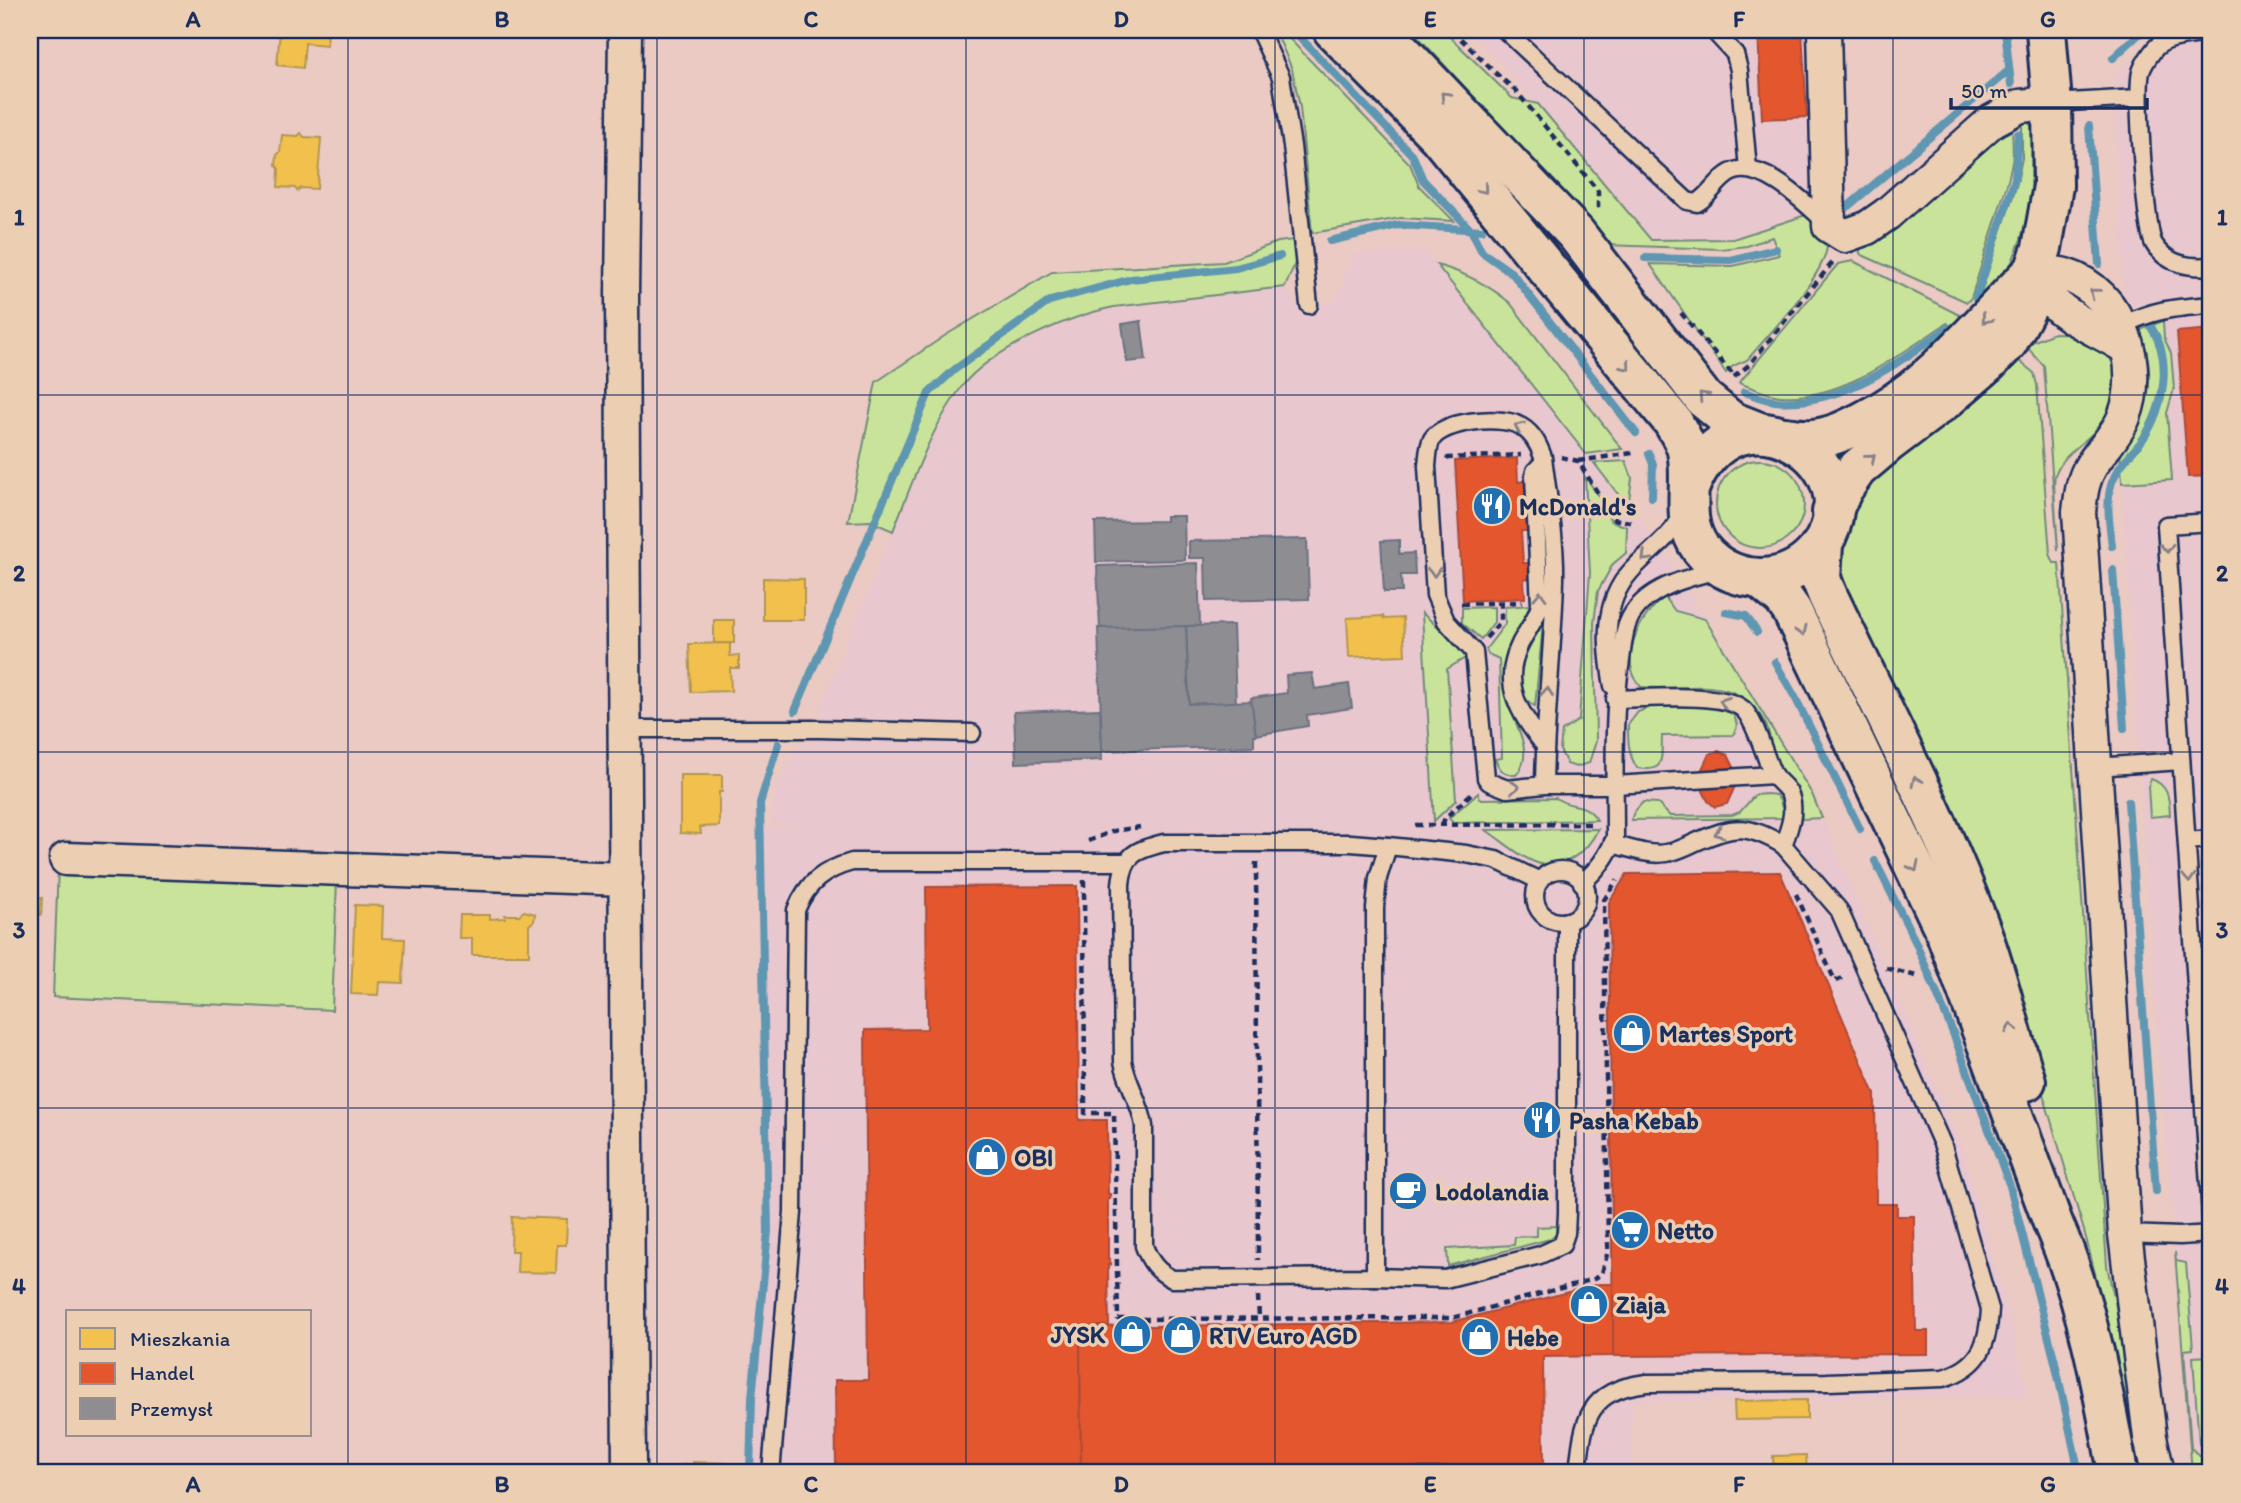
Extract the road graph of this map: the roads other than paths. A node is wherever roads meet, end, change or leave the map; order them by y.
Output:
1 (625, 30) edge
2 (1259, 30) edge
3 (1333, 30) edge
4 (1381, 30) edge
5 (1505, 30) edge
6 (1713, 30) edge
7 (1824, 30) edge
8 (2211, 34) edge
9 (2046, 39) edge
10 (2139, 98) junction
11 (2052, 103) junction
12 (1748, 169) junction
13 (1837, 231) junction
14 (2211, 266) edge
15 (2034, 271) junction
16 (1309, 305) dead end
17 (2211, 305) edge
18 (2072, 318) junction
19 (2014, 334) junction
20 (2124, 337) junction
21 (1772, 435) junction
22 (1544, 463) junction
23 (1688, 496) junction
24 (2211, 522) edge
25 (1828, 528) junction
26 (1724, 569) junction
27 (1760, 579) junction
28 (1615, 699) junction
29 (625, 729) junction
30 (972, 733) dead end
31 (1545, 746) junction
32 (2181, 761) junction
33 (2096, 767) junction
34 (1773, 775) junction
35 (1544, 785) junction
36 (1615, 785) junction
37 (2211, 839) edge
38 (2187, 841) junction
39 (1612, 844) junction
40 (1783, 845) junction
41 (1388, 846) junction
42 (66, 859) dead end
43 (1126, 862) junction
44 (626, 879) junction
45 (1540, 881) junction
46 (1582, 883) junction
47 (1567, 921) junction
48 (2206, 1079) edge
49 (2211, 1216) edge
50 (2125, 1234) junction
51 (2211, 1234) edge
52 (2069, 1260) junction
53 (1375, 1277) junction
54 (629, 1473) edge
55 (771, 1473) edge
56 (1578, 1473) edge
57 (2118, 1473) edge
58 (2158, 1473) edge

1 - 29 street
2 - 16 lane
3 -> 23 main road
21 -> 4 main road
5 - 12 lane
6 - 12 lane
7 - 13 street
8 - 10 lane
9 - 11 main road
10 - 11 lane
10 - 14 lane
11 - 13 street
11 - 15 main road
12 - 13 lane
15 - 18 street
15 - 19 main road
20 -> 15 street
15 -> 21 main road
17 - 20 lane
18 - 19 street
18 - 20 street
25 -> 19 main road
20 - 33 street
21 - 23 main road
21 - 25 main road
31 -> 22 lane
31 -> 22 lane
22 -> 35 lane
23 - 26 main road
23 -> 28 lane
24 -> 32 lane
25 - 27 main road
52 -> 25 main road
26 - 27 main road
26 - 28 lane
27 -> 52 main road
34 -> 28 lane
28 - 36 lane
29 - 30 lane
29 - 44 street
31 - 35 lane
32 - 33 lane
32 - 38 lane
33 - 50 street
34 - 36 lane
34 - 40 lane
35 - 36 lane
36 - 39 lane
37 - 38 lane
38 -> 48 lane
40 -> 39 lane
39 - 46 lane
40 - 56 lane
41 - 43 lane
41 - 45 lane
41 - 53 lane
42 - 44 street
43 - 53 lane
43 - 55 lane
44 - 54 street
45 - 46 lane
45 - 47 lane
46 - 47 lane
47 - 53 lane
48 - 49 lane
50 - 51 lane
50 - 58 street
52 - 57 main road

